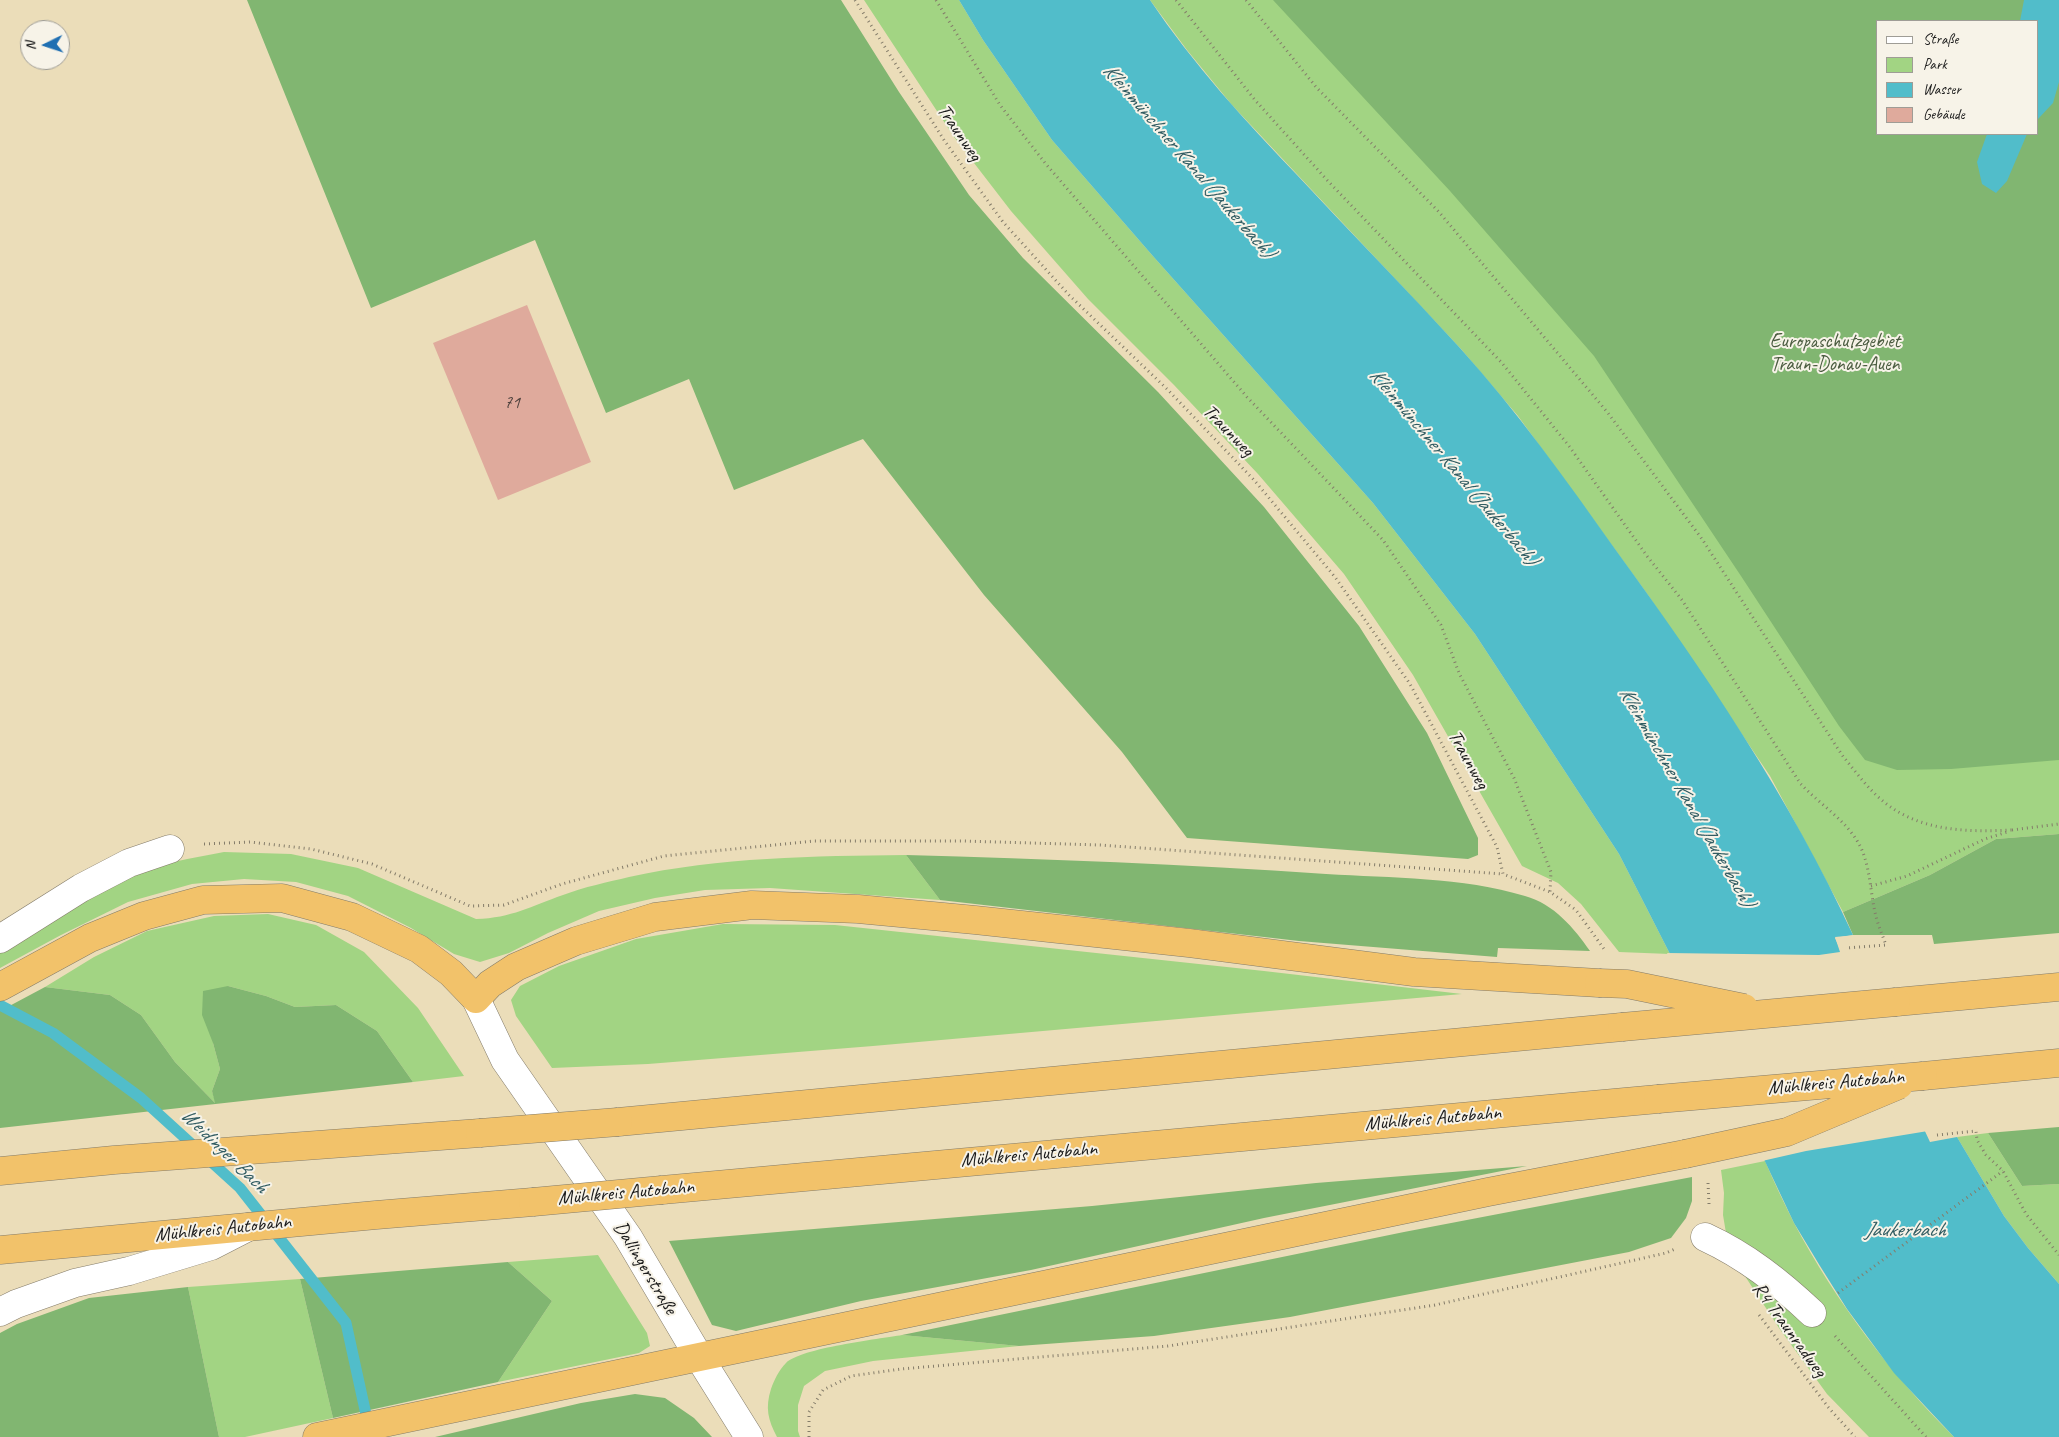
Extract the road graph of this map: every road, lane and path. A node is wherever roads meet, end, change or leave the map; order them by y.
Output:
1 (854, 0) edge
2 (936, 0) edge
3 (1176, 0) edge
4 (1246, 0) edge
5 (2059, 824) edge
6 (2013, 830) junction
7 (170, 849) joint
8 (1503, 874) junction
9 (1871, 886) junction
10 (0, 939) edge
11 (1846, 948) dead end
12 (0, 986) edge
13 (2059, 987) edge
14 (476, 998) junction
15 (1772, 1014) junction
16 (2059, 1062) edge
17 (1926, 1075) junction
18 (1937, 1135) dead end
19 (0, 1171) edge
20 (2003, 1171) junction
21 (1705, 1237) joint
22 (203, 1239) junction
23 (0, 1250) edge
24 (2059, 1255) edge
25 (1837, 1294) dead end
26 (1755, 1309) dead end
27 (0, 1312) edge
28 (1812, 1313) dead end
29 (1850, 1352) dead end
30 (699, 1357) junction
31 (324, 1436) edge
32 (749, 1437) edge
33 (809, 1437) edge
34 (1855, 1437) edge
35 (1926, 1437) edge

1 - 8 path, Traunweg
2 - 8 path
3 - 9 path
4 - 6 path
5 - 6 path
6 - 9 path
7 - 8 path
7 - 10 street
9 - 11 path
12 - 14 highway
13 - 15 highway, bridge
14 - 15 highway, bridge
14 - 30 street, Dallingerstraße
15 - 19 highway, bridge
16 - 17 highway, Mühlkreis Autobahn
17 - 22 highway, Mühlkreis Autobahn, bridge
17 - 30 highway, bridge
18 - 20 path
20 - 24 path
20 - 25 path
21 - 28 street
21 - 33 path
22 - 23 highway, Mühlkreis Autobahn
22 - 27 street
26 - 34 path, R4 Traunradweg
29 - 35 path
30 - 31 highway
30 - 32 street, Dallingerstraße

